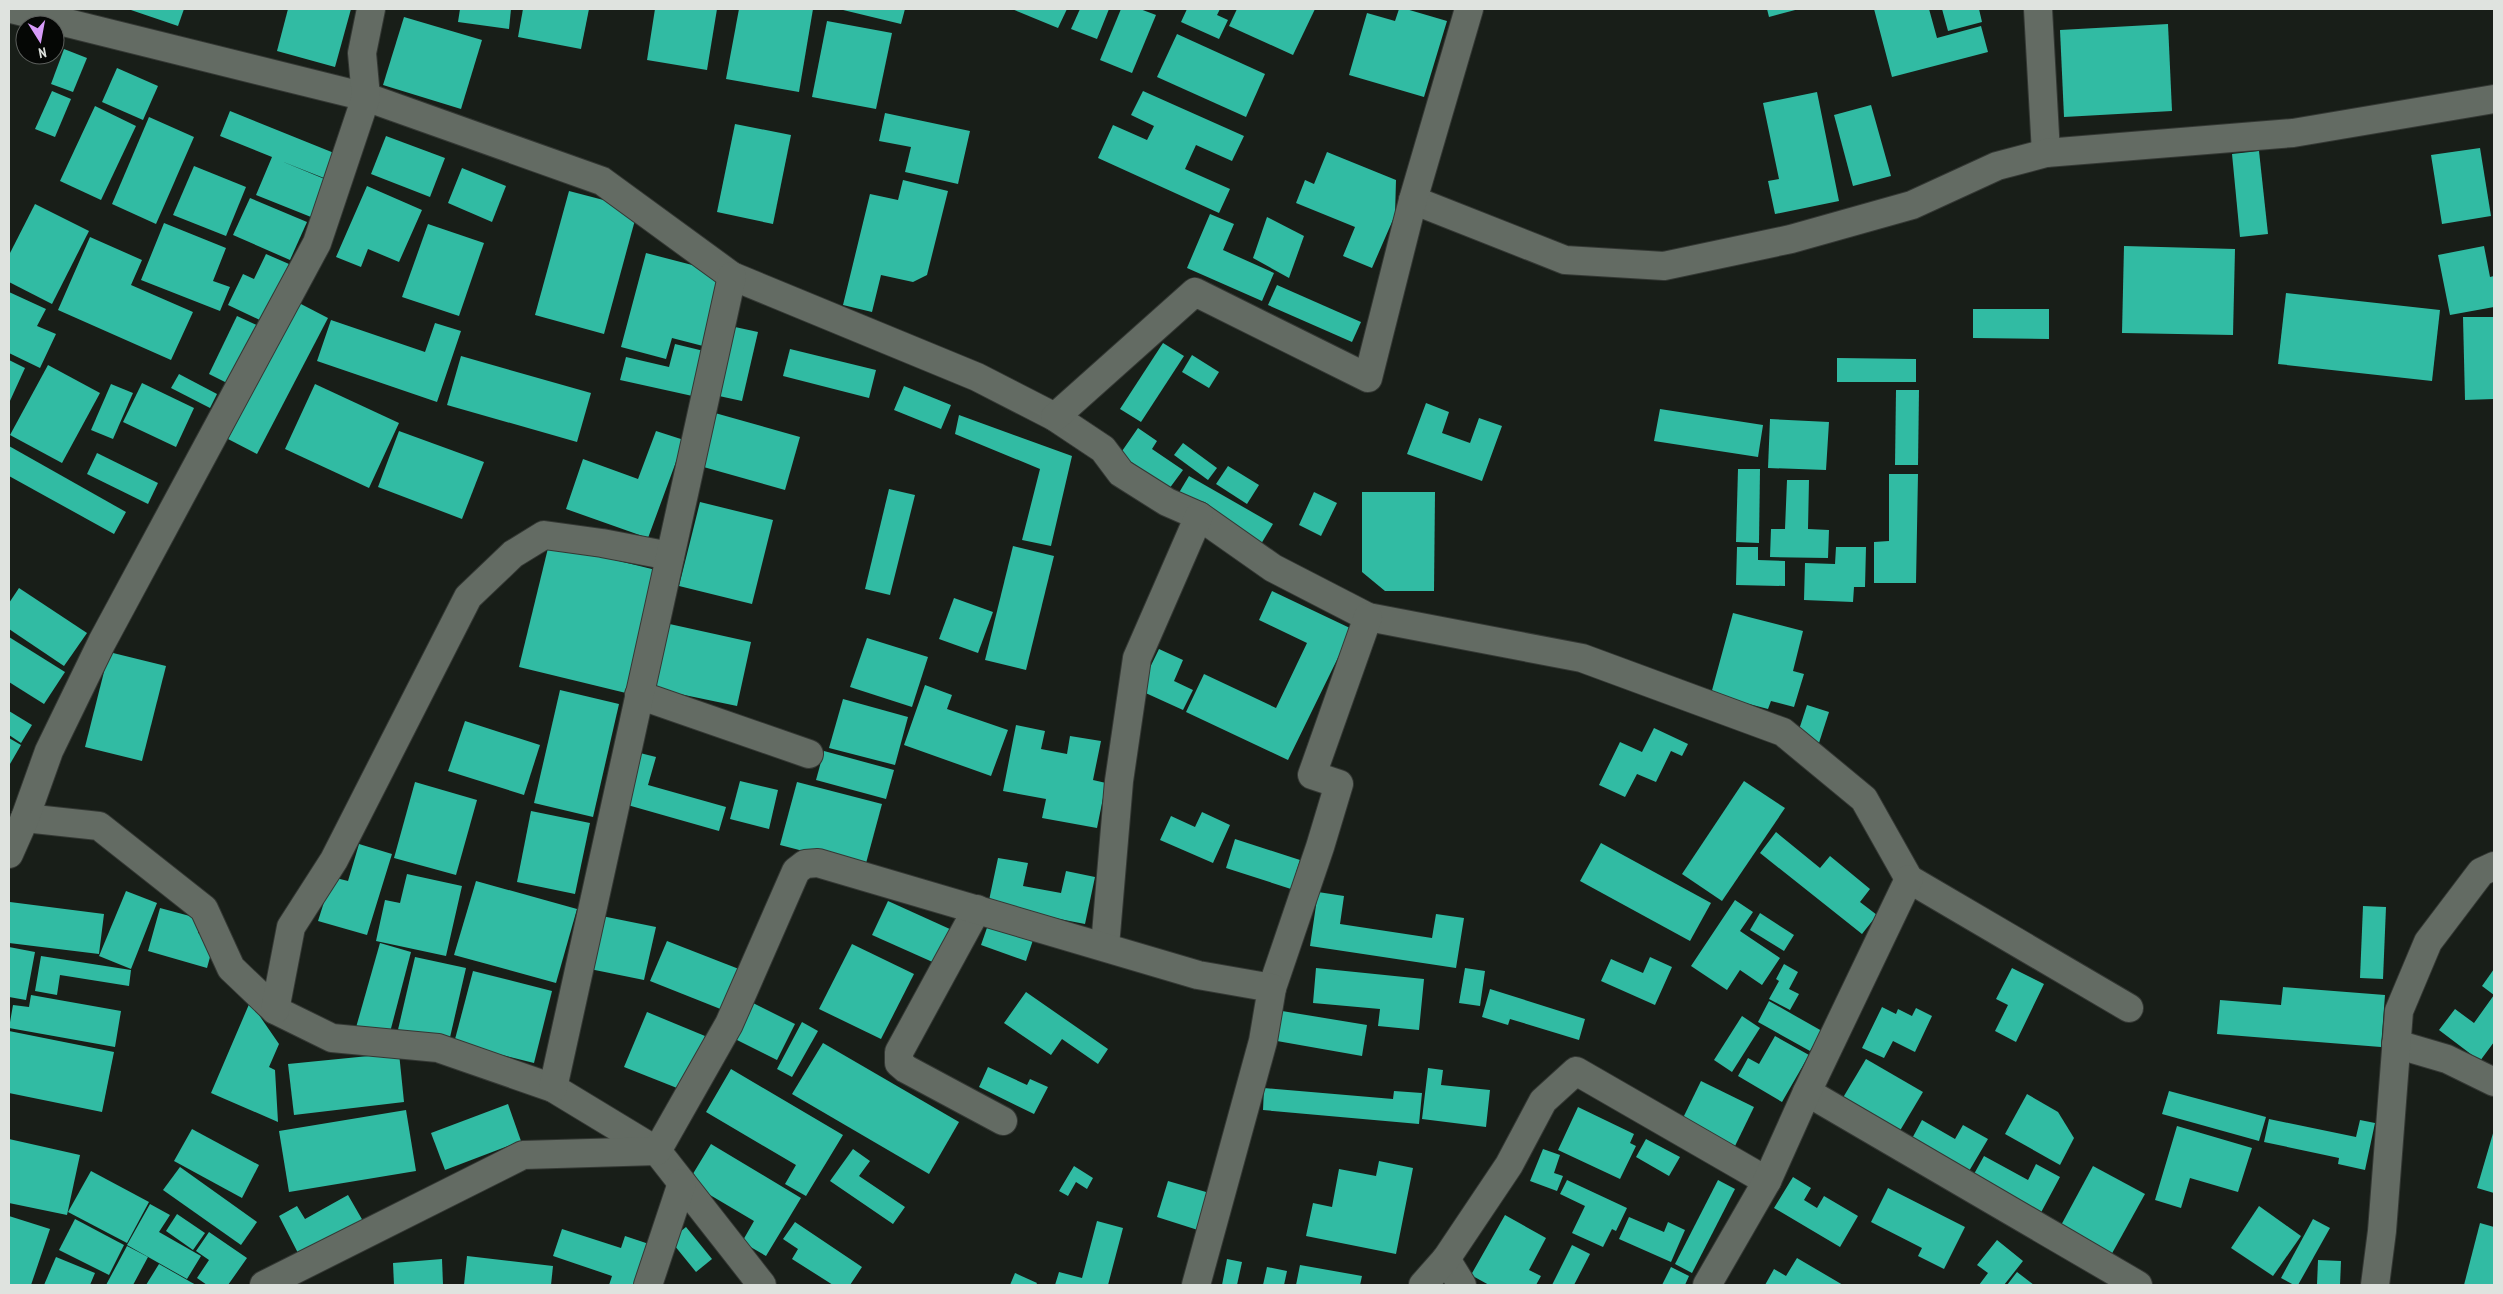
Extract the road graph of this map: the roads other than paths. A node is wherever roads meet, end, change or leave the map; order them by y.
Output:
1 (12, 9) edge
2 (371, 9) edge
3 (1469, 9) edge
4 (2038, 9) edge
5 (366, 96) junction
6 (2494, 99) edge
7 (2046, 153) junction
8 (1413, 200) junction
9 (732, 276) junction
10 (1056, 417) junction
11 (1199, 516) junction
12 (670, 556) junction
13 (1368, 617) junction
14 (639, 695) junction
15 (809, 754) dead end
16 (25, 818) junction
17 (9, 854) edge
18 (2494, 866) edge
19 (1909, 878) junction
20 (977, 909) junction
21 (1105, 946) junction
22 (1272, 988) junction
23 (2129, 1008) dead end
24 (276, 1010) junction
25 (2396, 1044) junction
26 (2494, 1082) edge
27 (552, 1088) junction
28 (1807, 1092) junction
29 (1003, 1121) dead end
30 (657, 1151) junction
31 (1767, 1181) junction
32 (682, 1183) junction
33 (1446, 1259) junction
34 (264, 1285) edge
35 (648, 1285) edge
36 (762, 1285) edge
37 (1196, 1285) edge
38 (1423, 1285) edge
39 (1462, 1285) edge
40 (1707, 1285) edge
41 (2138, 1285) edge
42 (2375, 1285) edge

1 - 5 street
2 - 5 street
3 - 8 street
4 - 7 street
5 - 9 street
5 - 16 street
6 - 7 street
7 - 8 street
8 - 10 street
9 - 10 street
9 - 12 street
10 - 11 street
11 - 13 street
11 - 21 street
12 - 14 street
12 - 24 street
13 - 19 street
13 - 22 street
14 - 15 street
14 - 27 street
16 - 17 street
16 - 24 street
18 - 25 street
19 - 23 street
19 - 28 street
20 - 21 street
20 - 29 street
20 - 30 street
21 - 22 street
22 - 37 street
24 - 27 street
25 - 26 street
25 - 42 street
27 - 30 street
28 - 31 street
28 - 41 street
30 - 32 street
30 - 34 street
31 - 33 street
31 - 40 street
32 - 35 street
32 - 36 street
33 - 38 street
33 - 39 street

